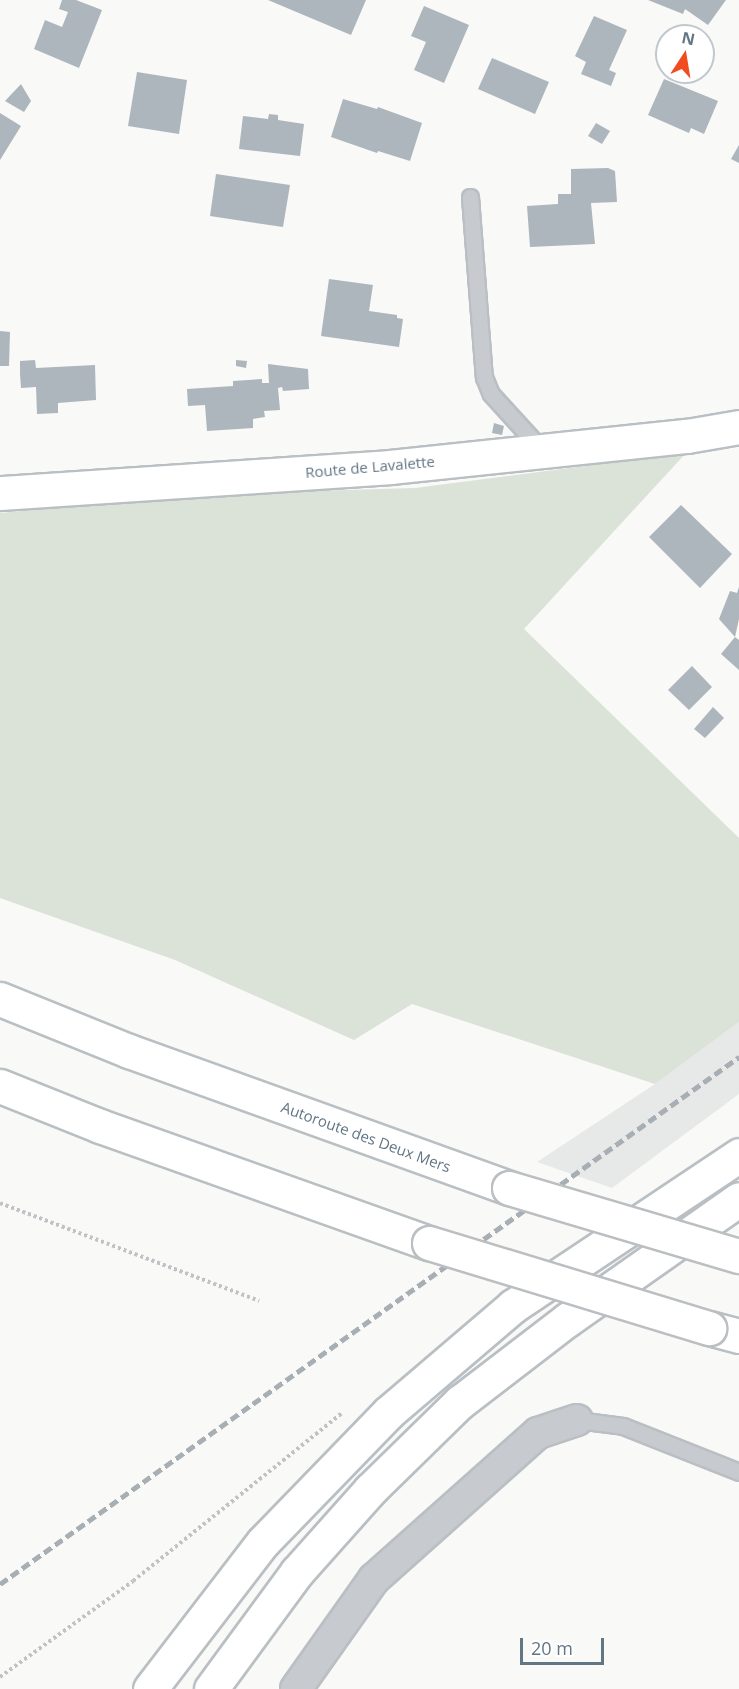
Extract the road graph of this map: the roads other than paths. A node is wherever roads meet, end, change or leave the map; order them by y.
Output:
1 (470, 197) dead end
2 (739, 427) edge
3 (538, 452) junction
4 (0, 494) edge
5 (0, 999) edge
6 (0, 1086) edge
7 (739, 1155) edge
8 (739, 1199) edge
9 (739, 1256) edge
10 (724, 1332) edge
11 (577, 1420) joint
12 (739, 1472) edge
13 (150, 1689) edge
14 (212, 1689) edge
15 (296, 1689) edge

1 - 3 lane
2 - 3 main road, Route de Lavalette
3 - 4 main road, Route de Lavalette
5 - 9 main road, Autoroute des Deux Mers, bridge
6 - 10 main road, bridge
7 - 13 main road
8 - 14 main road
11 - 12 lane
11 - 15 street

